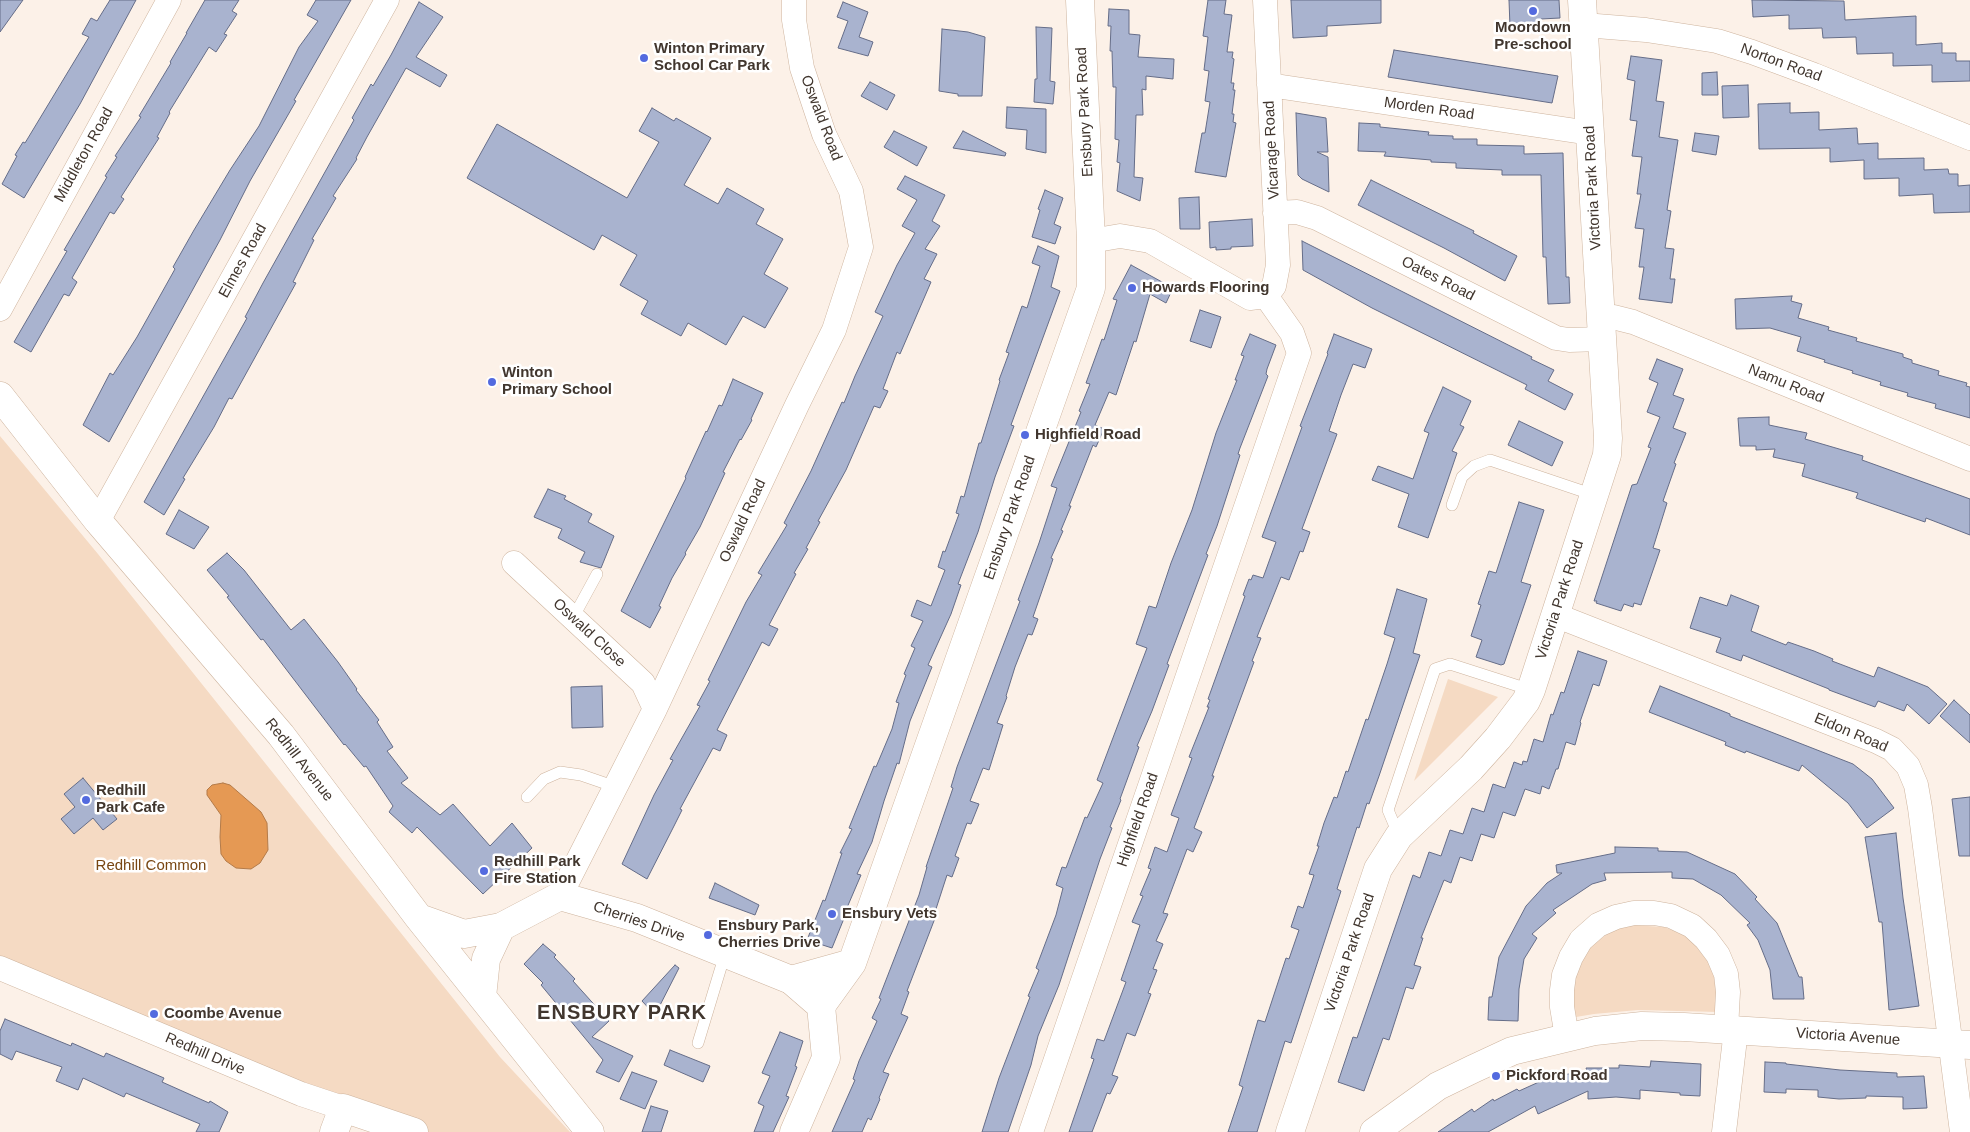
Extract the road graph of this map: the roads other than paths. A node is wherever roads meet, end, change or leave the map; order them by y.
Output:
1 (169, 0) edge
2 (387, 0) edge
3 (794, 0) edge
4 (1080, 0) edge
5 (1265, 0) edge
6 (1583, 13) edge
7 (1269, 85) junction
8 (1590, 133) junction
9 (1970, 138) edge
10 (1275, 213) junction
11 (1091, 241) junction
12 (1266, 296) junction
13 (0, 309) edge
14 (1601, 328) junction
15 (0, 396) edge
16 (1970, 458) edge
17 (1594, 496) junction
18 (1452, 505) dead end
19 (98, 522) junction
20 (514, 564) dead end
21 (597, 574) dead end
22 (1556, 615) junction
23 (573, 618) junction
24 (1531, 690) junction
25 (655, 709) junction
26 (616, 787) junction
27 (527, 797) dead end
28 (1399, 836) junction
29 (560, 896) junction
30 (419, 918) junction
31 (501, 927) junction
32 (724, 954) junction
33 (852, 962) junction
34 (0, 968) edge
35 (791, 980) junction
36 (482, 997) junction
37 (821, 1006) junction
38 (1731, 1030) junction
39 (1567, 1037) junction
40 (698, 1043) dead end
41 (1960, 1045) edge
42 (338, 1120) edge
43 (414, 1132) edge
44 (590, 1132) edge
45 (794, 1132) edge
46 (1031, 1132) edge
47 (1290, 1132) edge
48 (1374, 1132) edge
49 (1724, 1132) edge
50 (1962, 1132) edge

1 - 13 street, Middleton Road
2 - 19 street, Elmes Road
3 - 25 street, Oswald Road
4 - 11 street, Ensbury Park Road
5 - 7 street, Vicarage Road
6 - 8 street, Victoria Park Road
6 - 9 street, Norton Road
7 - 8 street, Morden Road
7 - 10 street, Vicarage Road
8 - 14 street, Victoria Park Road
10 - 12 street, Vicarage Road
10 - 14 street, Oates Road
11 - 12 street
11 - 33 street, Ensbury Park Road
12 - 46 street, Highfield Road
14 - 16 street, Namu Road
14 - 17 street, Victoria Park Road
15 - 19 street, Redhill Avenue
17 - 18 lane
17 - 22 street, Victoria Park Road
19 - 30 street, Redhill Avenue
20 - 23 street, Oswald Close
21 - 23 lane
22 - 24 street, Victoria Park Road
22 - 41 street, Eldon Road
23 - 25 street, Oswald Close
24 - 28 street, Victoria Park Road
24 - 28 lane
25 - 26 street, Oswald Road
26 - 27 lane
26 - 29 street, Oswald Road
28 - 47 street, Victoria Park Road
29 - 31 street
29 - 32 street, Cherries Drive
30 - 31 street
30 - 36 street, Redhill Avenue
31 - 36 street
32 - 35 street, Cherries Drive
32 - 40 lane
33 - 35 street
33 - 37 street, Ensbury Park Road
34 - 42 street, Redhill Drive
35 - 37 street, Cherries Drive
36 - 44 street, Redhill Avenue
37 - 45 street
38 - 39 street, Victoria Avenue
38 - 39 street
38 - 41 street, Victoria Avenue
38 - 49 street
39 - 48 street, Victoria Avenue
41 - 50 street, Eldon Road
42 - 43 street, Redhill Drive

